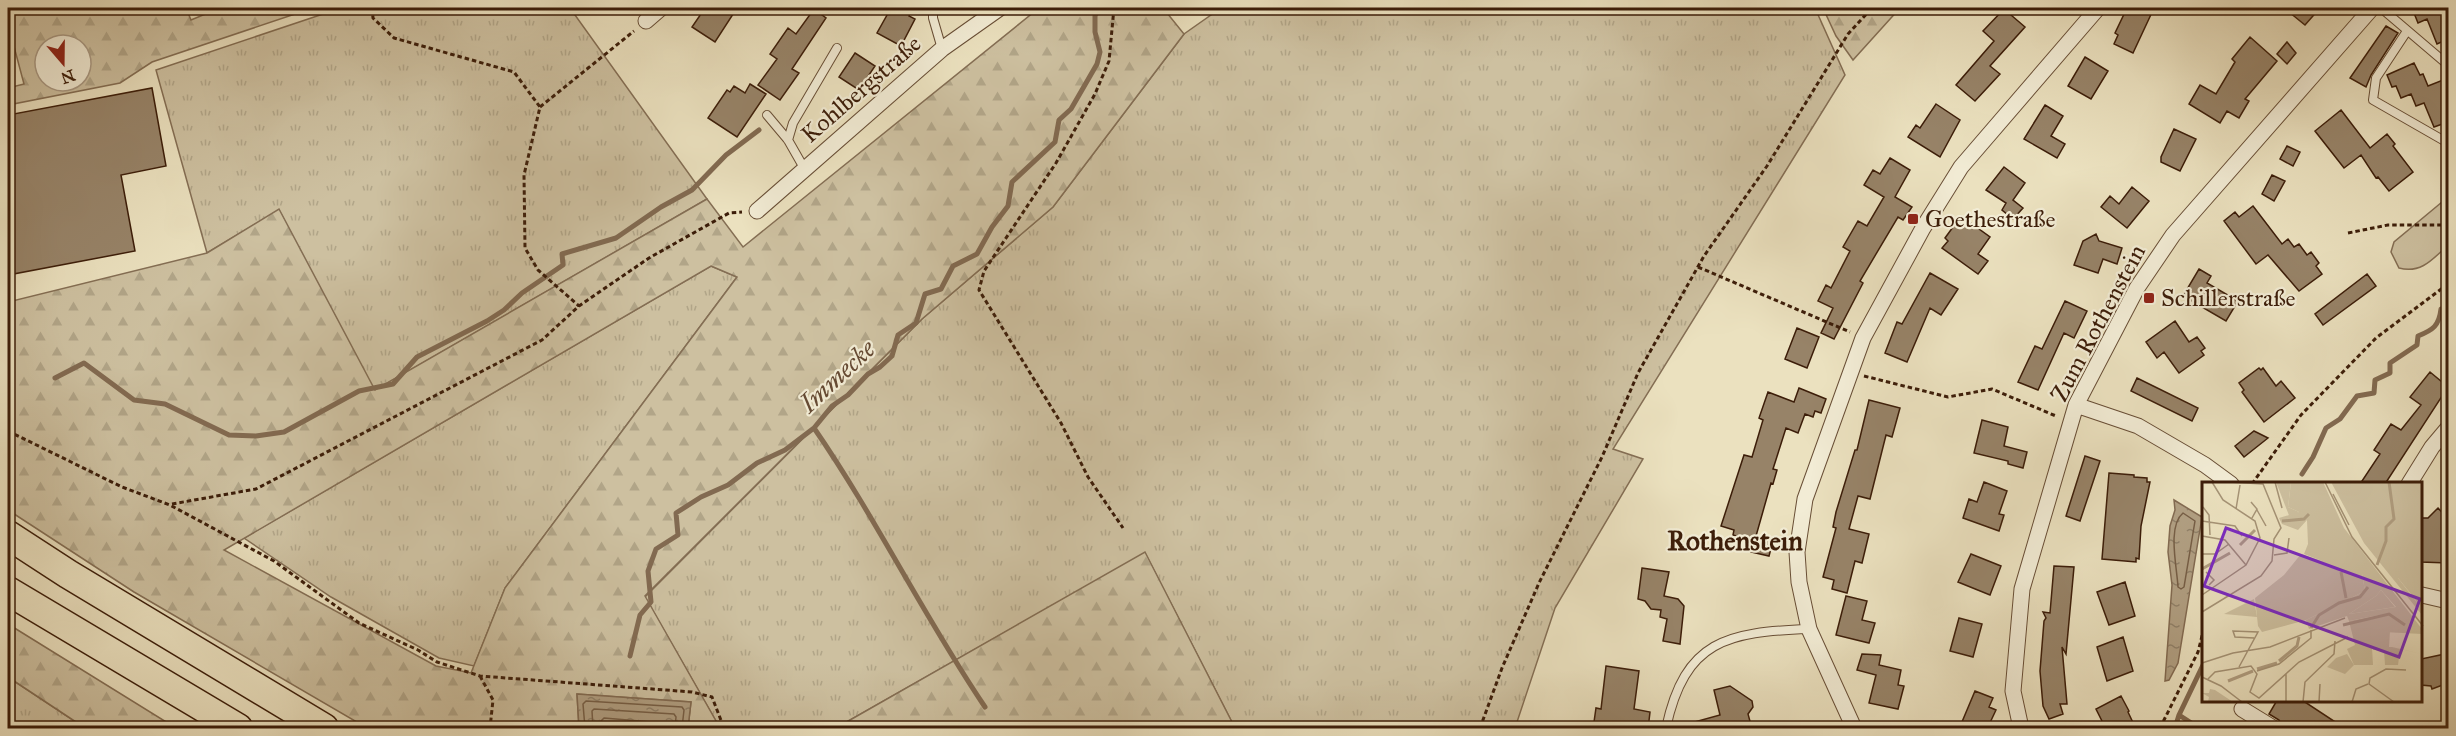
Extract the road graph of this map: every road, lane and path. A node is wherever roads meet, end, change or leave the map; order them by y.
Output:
1 (372, 8) edge
2 (661, 8) edge
3 (933, 8) edge
4 (1000, 8) edge
5 (1114, 8) edge
6 (1872, 8) edge
7 (2098, 8) edge
8 (2372, 8) edge
9 (2381, 8) edge
10 (646, 21) joint
11 (2407, 31) junction
12 (837, 48) dead end
13 (942, 49) junction
14 (2448, 65) edge
15 (540, 108) junction
16 (767, 115) dead end
17 (788, 140) junction
18 (2448, 143) edge
19 (804, 168) junction
20 (757, 211) joint
21 (2448, 225) edge
22 (2348, 233) dead end
23 (1698, 267) junction
24 (2448, 284) edge
25 (579, 306) junction
26 (1863, 338) junction
27 (1850, 372) junction
28 (2076, 405) junction
29 (2071, 423) junction
30 (2448, 428) edge
31 (8, 431) edge
32 (2228, 482) edge
33 (2253, 482) edge
34 (2410, 482) edge
35 (170, 505) junction
36 (1123, 528) dead end
37 (8, 535) edge
38 (8, 591) edge
39 (2423, 595) edge
40 (2448, 601) edge
41 (1809, 629) junction
42 (2202, 635) edge
43 (480, 676) junction
44 (2242, 709) dead end
45 (238, 729) edge
46 (324, 729) edge
47 (490, 729) edge
48 (724, 729) edge
49 (1480, 729) edge
50 (1666, 729) edge
51 (1854, 729) edge
52 (2021, 729) edge
53 (2160, 729) edge
54 (2273, 729) edge

1 - 15 path
2 - 10 street
3 - 13 lane
4 - 13 street, Kohlbergstraße
5 - 36 path
6 - 23 path
7 - 26 street
8 - 28 street, Zum Rothenstein
9 - 11 lane
10 - 15 path
11 - 14 lane
11 - 18 lane
12 - 17 lane
13 - 19 street, Kohlbergstraße
15 - 25 path
16 - 17 lane
17 - 19 lane
19 - 20 street, Kohlbergstraße
20 - 25 path
21 - 22 path
23 - 26 path
23 - 49 path
24 - 33 path
25 - 35 path
26 - 27 street
27 - 29 path
27 - 41 street
28 - 29 street, Zum Rothenstein
28 - 32 street
29 - 52 street, Zum Rothenstein
30 - 34 street
31 - 35 path
35 - 43 path
37 - 46 highway
38 - 45 highway
39 - 40 street
41 - 50 lane
41 - 51 street
42 - 53 path
43 - 47 path
43 - 48 path
44 - 54 street

